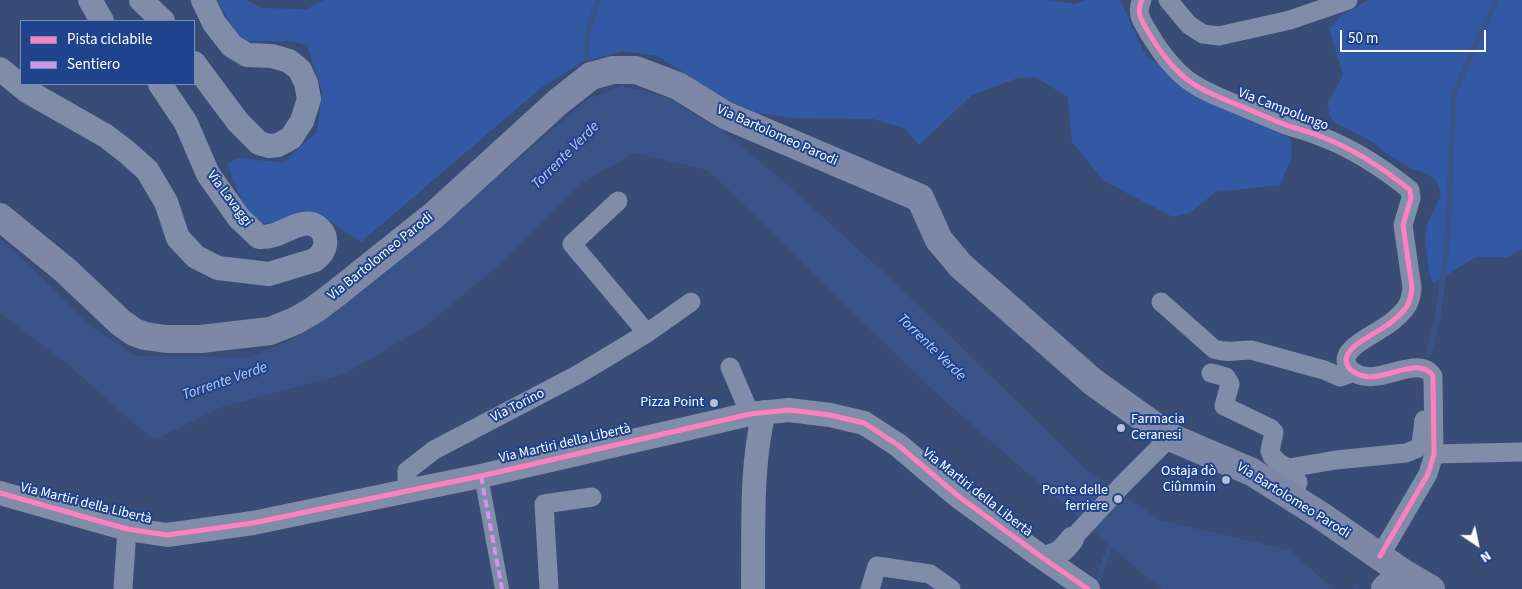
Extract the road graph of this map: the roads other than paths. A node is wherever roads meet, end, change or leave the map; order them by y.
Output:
1 (90, 0) edge
2 (141, 0) edge
3 (203, 0) edge
4 (1142, 0) edge
5 (1168, 0) edge
6 (1348, 0) edge
7 (101, 20) edge
8 (162, 20) edge
9 (195, 63) edge
10 (0, 69) edge
11 (161, 85) edge
12 (618, 201) dead end
13 (0, 218) edge
14 (691, 302) dead end
15 (1161, 302) dead end
16 (647, 333) junction
17 (730, 367) dead end
18 (1354, 372) junction
19 (1211, 373) dead end
20 (1434, 399) junction
21 (757, 413) junction
22 (1170, 437) junction
23 (1522, 452) edge
24 (1434, 454) junction
25 (1289, 468) junction
26 (481, 476) junction
27 (407, 491) junction
28 (0, 493) edge
29 (592, 497) dead end
30 (1293, 498) junction
31 (127, 529) junction
32 (1068, 544) junction
33 (1380, 556) junction
34 (1043, 558) junction
35 (1067, 574) junction
36 (1393, 581) edge
37 (124, 589) edge
38 (502, 589) edge
39 (549, 589) edge
40 (753, 589) edge
41 (870, 589) edge
42 (951, 589) edge
43 (1088, 589) edge
44 (1431, 589) edge

1 - 7 street
2 - 8 street
3 - 9 street
4 - 18 street, Via Campolungo
5 - 6 street
10 - 11 street, Via Lavaggi
12 - 16 street
13 - 22 main road, Via Bartolomeo Parodi
14 - 16 street, Via Torino
15 - 18 street
16 - 27 street, Via Torino
17 - 21 street
18 - 20 street
19 - 25 street
20 - 24 street
20 - 25 street
21 - 26 street, Via Martiri della Libertà
21 - 34 street, Via Martiri della Libertà
21 - 40 street
22 - 30 main road, Via Bartolomeo Parodi
22 - 32 street
23 - 24 street
24 - 33 street
25 - 30 street
26 - 27 street, Via Martiri della Libertà
26 - 38 street
27 - 31 street, Via Martiri della Libertà
28 - 31 street, Via Martiri della Libertà
29 - 39 street
30 - 33 main road, Via Bartolomeo Parodi
31 - 37 street
32 - 34 street
32 - 35 street
33 - 36 main road, Via Bartolomeo Parodi
34 - 35 street, Via Martiri della Libertà
35 - 43 street, Via Martiri della Libertà
36 - 44 main road, Via Bartolomeo Parodi
41 - 42 street

